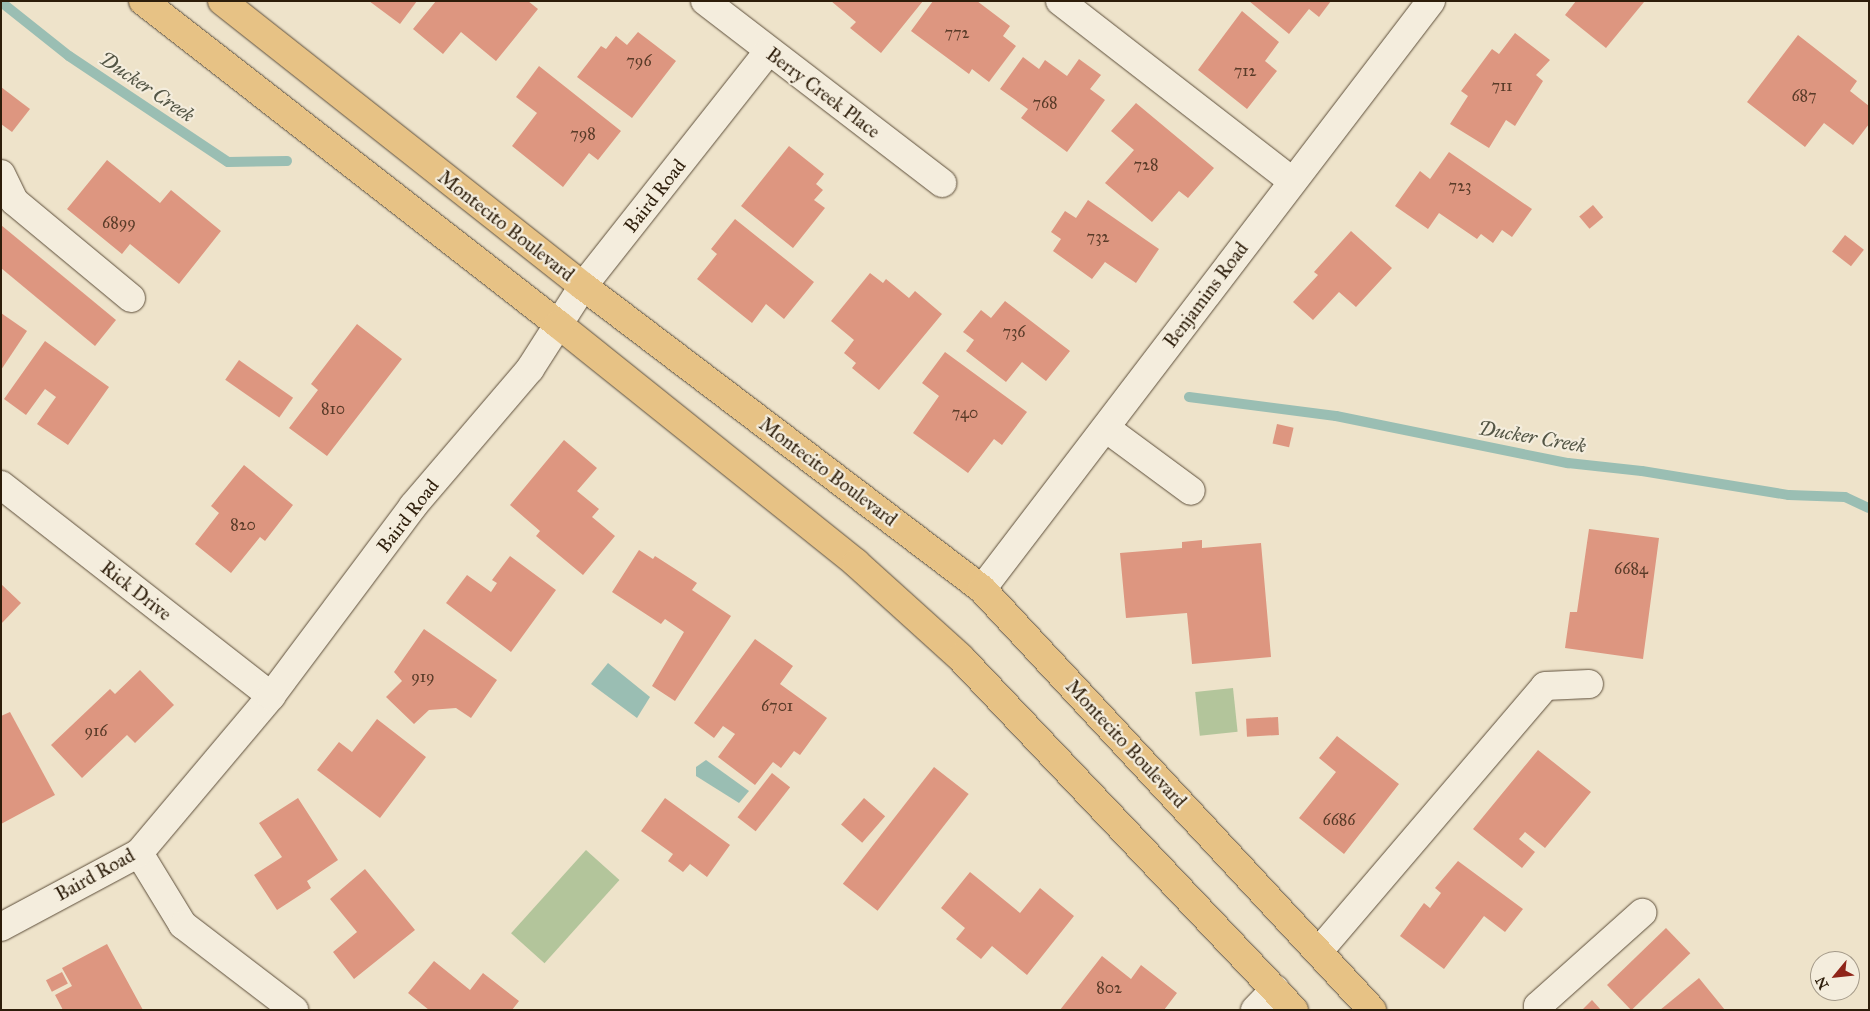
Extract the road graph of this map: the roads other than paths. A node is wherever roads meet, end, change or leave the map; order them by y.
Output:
1 (143, 1) edge
2 (222, 1) edge
3 (705, 1) edge
4 (1060, 1) edge
5 (1431, 1) edge
6 (768, 52) junction
7 (1, 174) edge
8 (1291, 180) junction
9 (942, 183) dead end
10 (583, 286) junction
11 (131, 298) dead end
12 (558, 324) junction
13 (1107, 429) junction
14 (1, 485) edge
15 (1191, 491) dead end
16 (982, 589) junction
17 (1589, 684) dead end
18 (271, 696) junction
19 (139, 853) junction
20 (1642, 913) dead end
21 (1, 927) edge
22 (1319, 951) junction
23 (1275, 990) junction
24 (294, 1010) edge
25 (1255, 1010) edge
26 (1294, 1010) edge
27 (1372, 1010) edge
28 (1541, 1010) edge

1 - 12 main road
2 - 10 main road, Montecito Boulevard
3 - 6 street, Berry Creek Place
4 - 8 street
5 - 8 street, Benjamins Road
6 - 9 street, Berry Creek Place
6 - 10 street, Baird Road
7 - 11 street
8 - 13 street, Benjamins Road
10 - 12 street, Baird Road
10 - 16 main road, Montecito Boulevard
12 - 18 street, Baird Road
12 - 23 main road
13 - 15 street
13 - 16 street, Benjamins Road
14 - 18 street, Rick Drive
16 - 22 main road, Montecito Boulevard
17 - 22 street
18 - 19 street, Baird Road
19 - 21 street, Baird Road
19 - 24 street
20 - 28 street
22 - 27 main road, Montecito Boulevard
23 - 25 street
23 - 26 main road

